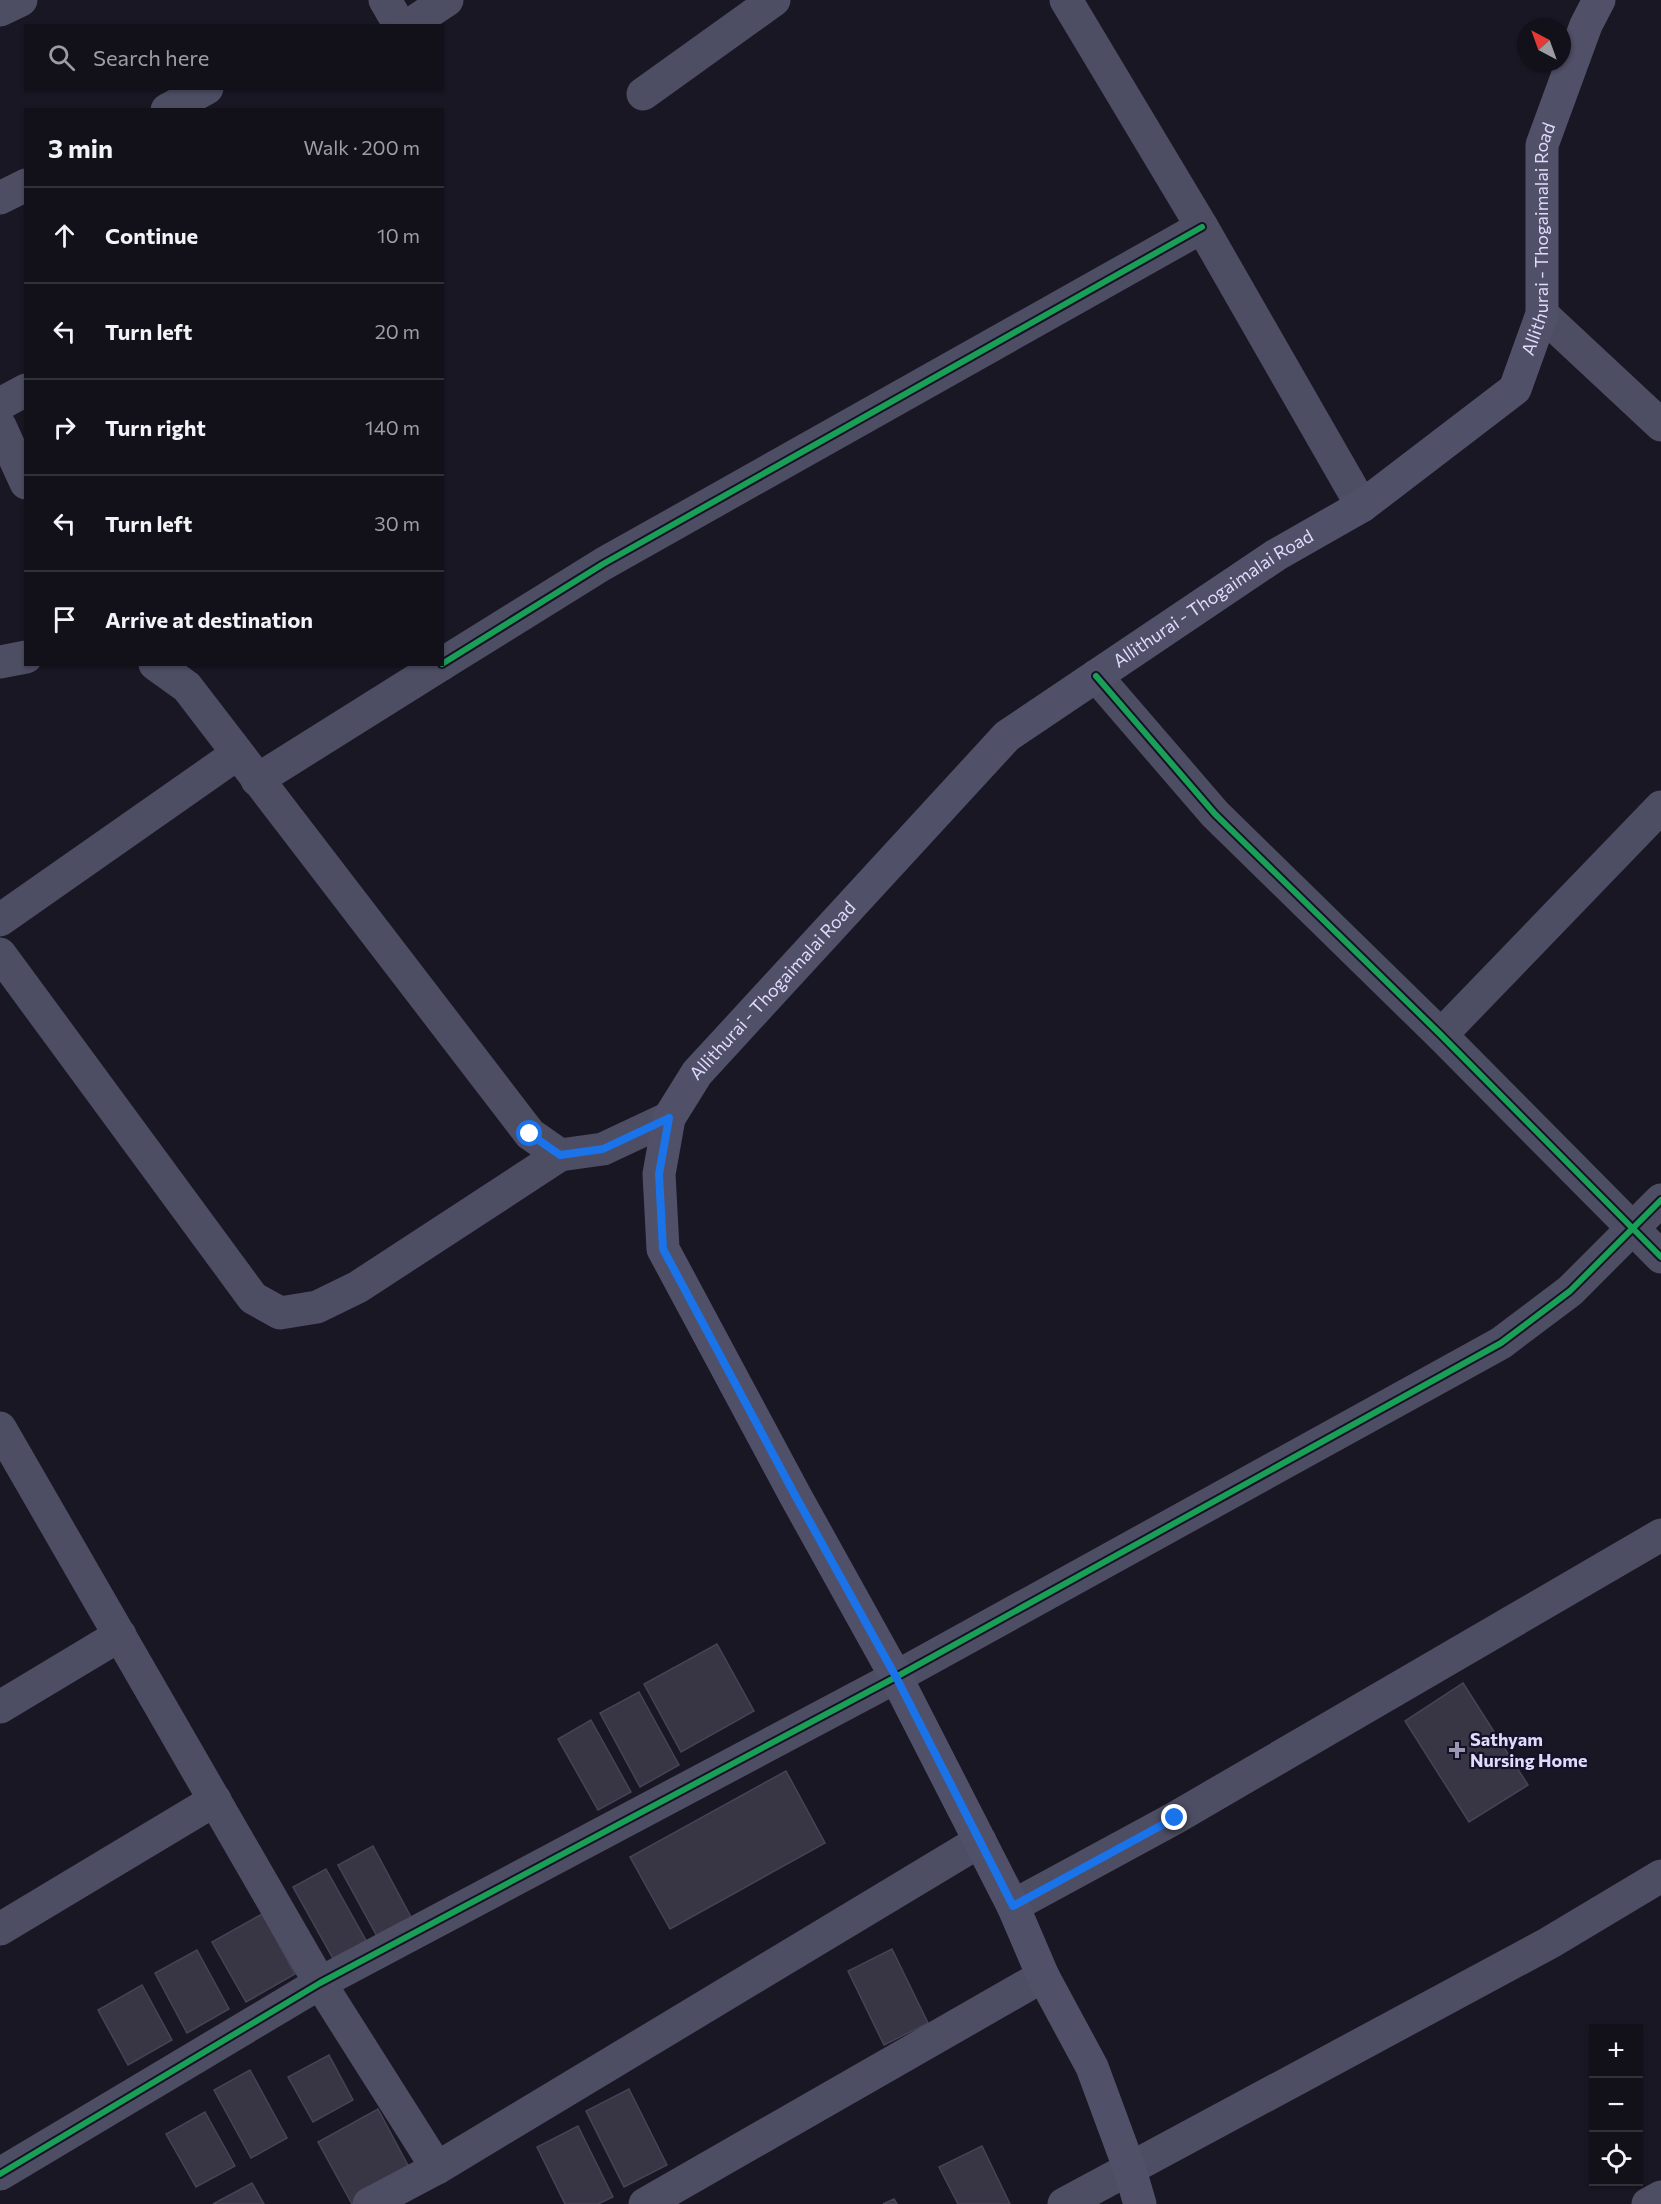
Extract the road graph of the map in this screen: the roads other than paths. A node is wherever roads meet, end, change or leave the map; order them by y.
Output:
1 (21, 0) edge
2 (386, 0) edge
3 (447, 0) edge
4 (774, 0) edge
5 (1066, 0) edge
6 (1599, 0) edge
7 (0, 10) edge
8 (399, 24) edge
9 (411, 24) edge
10 (203, 90) edge
11 (644, 94) dead end
12 (171, 108) edge
13 (24, 186) edge
14 (0, 198) edge
15 (1202, 227) junction
16 (1542, 314) junction
17 (24, 391) edge
18 (0, 404) edge
19 (1661, 425) edge
20 (0, 426) edge
21 (24, 479) edge
22 (1362, 506) junction
23 (24, 657) edge
24 (0, 662) edge
25 (444, 663) edge
26 (158, 666) edge
27 (439, 666) edge
28 (1096, 676) junction
29 (237, 754) junction
30 (257, 780) junction
31 (1661, 807) edge
32 (0, 920) edge
33 (0, 954) edge
34 (1441, 1035) junction
35 (669, 1118) junction
36 (560, 1155) junction
37 (1661, 1200) edge
38 (1633, 1231) junction
39 (1661, 1257) edge
40 (0, 1428) edge
41 (1661, 1535) edge
42 (120, 1635) junction
43 (896, 1677) junction
44 (0, 1707) edge
45 (214, 1800) junction
46 (980, 1841) junction
47 (1661, 1876) edge
48 (1013, 1906) junction
49 (0, 1929) edge
50 (1043, 1976) junction
51 (320, 1983) junction
52 (1129, 2167) junction
53 (437, 2168) junction
54 (0, 2174) edge
55 (1661, 2198) edge
56 (369, 2204) edge
57 (645, 2204) edge
58 (1064, 2204) edge
59 (1140, 2204) edge
60 (1648, 2204) edge

1 - 7 street
2 - 8 street
3 - 9 street
4 - 11 street
5 - 15 street
6 - 16 main road, Allithurai - Thogaimalai Road
10 - 12 street
13 - 14 street
15 - 22 street
15 - 25 street
16 - 19 street
16 - 22 main road, Allithurai - Thogaimalai Road
17 - 18 street
20 - 21 street
22 - 28 main road, Allithurai - Thogaimalai Road
23 - 24 street
26 - 29 street
27 - 30 street
28 - 34 street
28 - 35 main road, Allithurai - Thogaimalai Road
29 - 30 street
29 - 32 street
30 - 36 street
31 - 34 street
33 - 36 street
34 - 38 street
35 - 36 street
35 - 43 main road, Allithurai - Thogaimalai Road
37 - 38 street
38 - 39 street
38 - 43 street
40 - 42 street
41 - 48 street
42 - 44 street
42 - 45 street
43 - 46 main road, Allithurai - Thogaimalai Road
43 - 51 street
45 - 49 street
45 - 51 street
46 - 48 main road, Allithurai - Thogaimalai Road
46 - 53 street
47 - 52 street
48 - 50 main road, Allithurai - Thogaimalai Road
50 - 52 main road, Allithurai - Thogaimalai Road
50 - 57 street
51 - 53 street
51 - 54 street
52 - 58 street
52 - 59 main road, Allithurai - Thogaimalai Road
53 - 56 street
55 - 60 street

